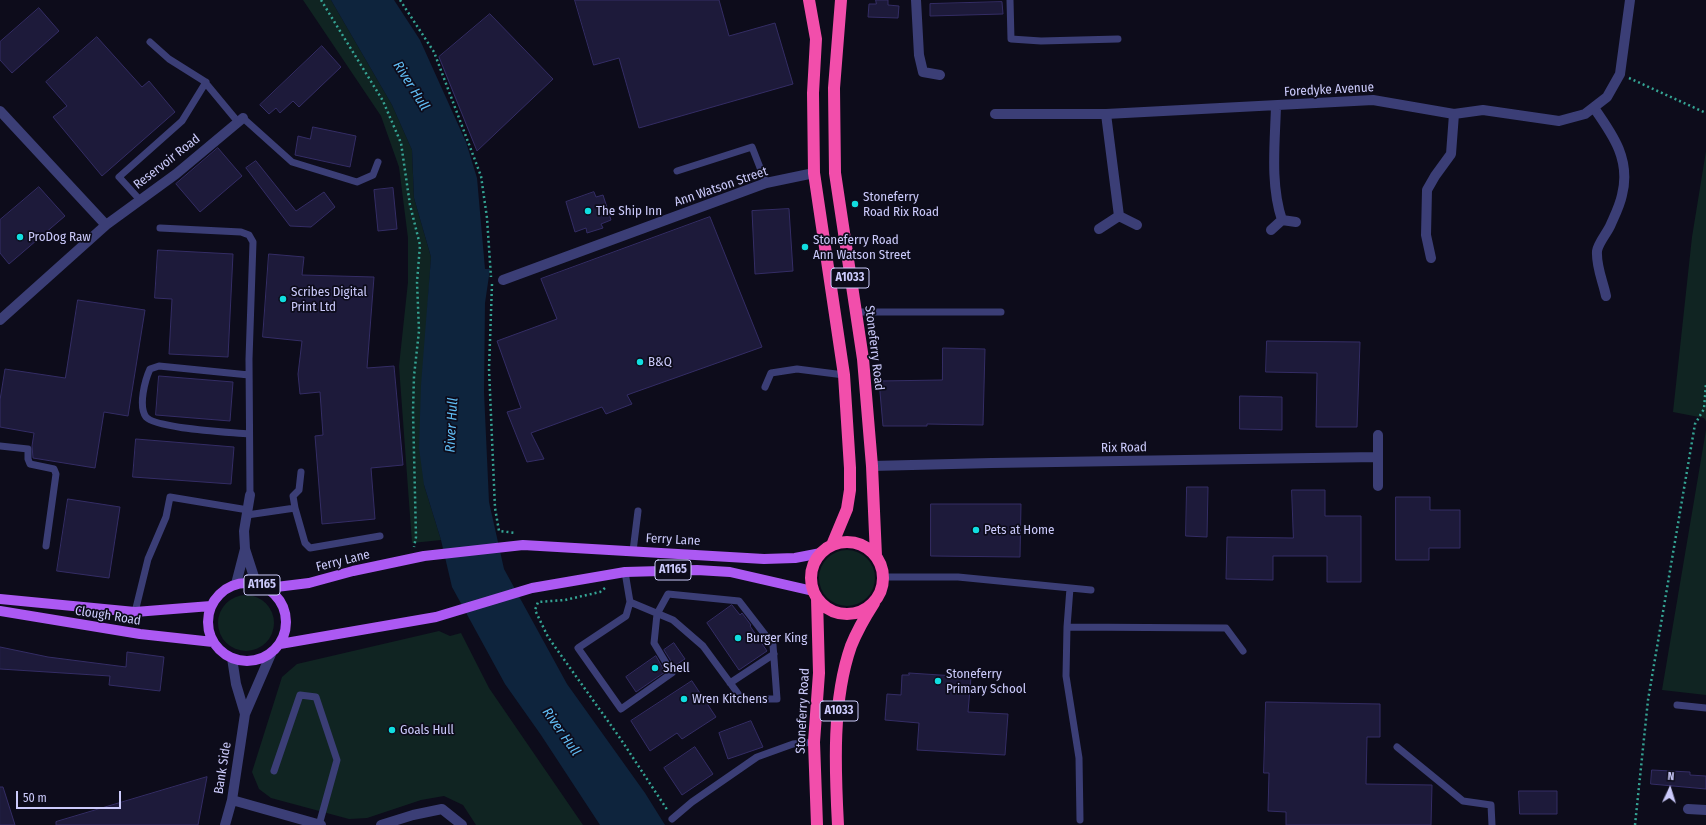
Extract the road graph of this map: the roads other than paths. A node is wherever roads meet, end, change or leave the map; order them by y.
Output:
1 (810, 0) edge
2 (841, 0) edge
3 (916, 0) edge
4 (1010, 0) edge
5 (1630, 0) edge
6 (1118, 39) dead end
7 (150, 42) dead end
8 (940, 75) dead end
9 (206, 82) junction
10 (1276, 106) junction
11 (1594, 108) junction
12 (0, 111) edge
13 (995, 114) dead end
14 (1106, 114) junction
15 (1454, 114) junction
16 (241, 120) junction
17 (378, 162) dead end
18 (678, 171) dead end
19 (814, 173) junction
20 (766, 183) junction
21 (140, 200) junction
22 (1119, 216) junction
23 (1282, 220) junction
24 (1296, 222) dead end
25 (106, 225) junction
26 (1137, 225) dead end
27 (160, 228) dead end
28 (1099, 229) dead end
29 (1271, 230) dead end
30 (1431, 258) dead end
31 (503, 280) dead end
32 (1606, 296) dead end
33 (856, 312) junction
34 (1001, 312) dead end
35 (0, 320) edge
36 (249, 375) junction
37 (844, 375) junction
38 (765, 387) dead end
39 (250, 434) junction
40 (1378, 435) dead end
41 (0, 446) edge
42 (1377, 457) junction
43 (872, 466) junction
44 (300, 472) dead end
45 (1378, 486) dead end
46 (250, 495) joint
47 (294, 508) junction
48 (638, 511) dead end
49 (247, 512) junction
50 (380, 536) dead end
51 (832, 545) junction
52 (46, 546) dead end
53 (245, 549) junction
54 (633, 551) junction
55 (821, 553) junction
56 (876, 556) junction
57 (625, 572) junction
58 (883, 577) junction
59 (256, 582) junction
60 (236, 584) junction
61 (268, 588) junction
62 (1070, 588) junction
63 (1091, 590) dead end
64 (815, 595) junction
65 (0, 599) edge
66 (630, 602) junction
67 (874, 603) junction
68 (211, 606) junction
69 (0, 611) edge
70 (135, 612) junction
71 (658, 614) junction
72 (1067, 627) junction
73 (213, 642) junction
74 (280, 644) junction
75 (1243, 651) dead end
76 (270, 654) junction
77 (774, 654) junction
78 (232, 658) junction
79 (730, 683) junction
80 (1677, 706) dead end
81 (1706, 708) edge
82 (245, 714) junction
83 (814, 742) junction
84 (1397, 747) dead end
85 (274, 771) dead end
86 (232, 800) junction
87 (1688, 809) dead end
88 (1706, 810) edge
89 (672, 819) dead end
90 (1080, 820) dead end
91 (300, 822) edge
92 (225, 825) edge
93 (320, 825) edge
94 (381, 825) edge
95 (462, 825) edge
96 (817, 825) edge
97 (838, 825) edge
98 (1492, 825) edge

1 - 19 highway, A1033
2 - 33 highway, Stoneferry Road / A1033
3 - 8 street
4 - 6 lane
5 - 11 street, Foredyke Avenue
7 - 9 lane
9 - 16 lane
9 - 21 lane
10 - 14 street, Foredyke Avenue
10 - 15 street, Foredyke Avenue
10 - 23 street, Foredyke Avenue
11 - 15 street, Foredyke Avenue
11 - 32 street
12 - 25 street
13 - 14 street, Foredyke Avenue
14 - 22 street
15 - 30 street
16 - 17 lane
16 - 21 street, Reservoir Road
18 - 20 lane
19 - 20 street, Ann Watson Street
19 - 37 highway, A1033
20 - 31 street, Ann Watson Street
21 - 25 street, Reservoir Road
22 - 26 street
22 - 28 street
23 - 24 street
23 - 29 street
25 - 35 street, Reservoir Road
27 - 36 lane
33 - 34 lane
33 - 43 highway, Stoneferry Road / A1033
36 - 39 lane
36 - 39 lane
37 - 38 lane
37 - 51 highway, A1033
39 - 46 lane
40 - 42 street
41 - 52 lane
42 - 43 street, Rix Road
42 - 45 street
43 - 56 highway, Stoneferry Road / A1033
44 - 47 lane
46 - 49 street
47 - 49 lane
47 - 50 lane
48 - 54 lane
49 - 53 street
49 - 70 lane
51 - 55 highway
51 - 56 highway
53 - 59 street
53 - 60 street
54 - 55 main road, Ferry Lane / A1165
54 - 61 main road, Ferry Lane / A1165
55 - 64 highway
56 - 58 highway
57 - 64 main road, A1165
57 - 66 lane
57 - 74 main road, A1165
58 - 62 lane
58 - 67 highway
59 - 60 main road, A1165
59 - 61 main road, A1165
60 - 68 main road, A1165
61 - 74 main road, A1165
62 - 63 lane
62 - 72 lane
64 - 67 highway
64 - 83 highway, Stoneferry Road / A1033
65 - 70 main road, Clough Road
66 - 71 lane
66 - 71 lane
67 - 97 highway, A1033
68 - 70 main road, Clough Road
68 - 73 main road
69 - 73 main road, Clough Road
71 - 77 lane
71 - 79 lane
72 - 75 lane
72 - 90 lane
73 - 78 main road
74 - 76 main road, A1165
76 - 78 main road, A1165
76 - 82 street, Bank Side
77 - 79 lane
77 - 79 lane
78 - 82 street, Bank Side
80 - 81 lane
82 - 86 street, Bank Side
83 - 89 lane
83 - 96 highway, Stoneferry Road / A1033
84 - 98 lane
85 - 93 lane
86 - 91 street
86 - 92 street, Bank Side
87 - 88 street
91 - 93 street
94 - 95 street

